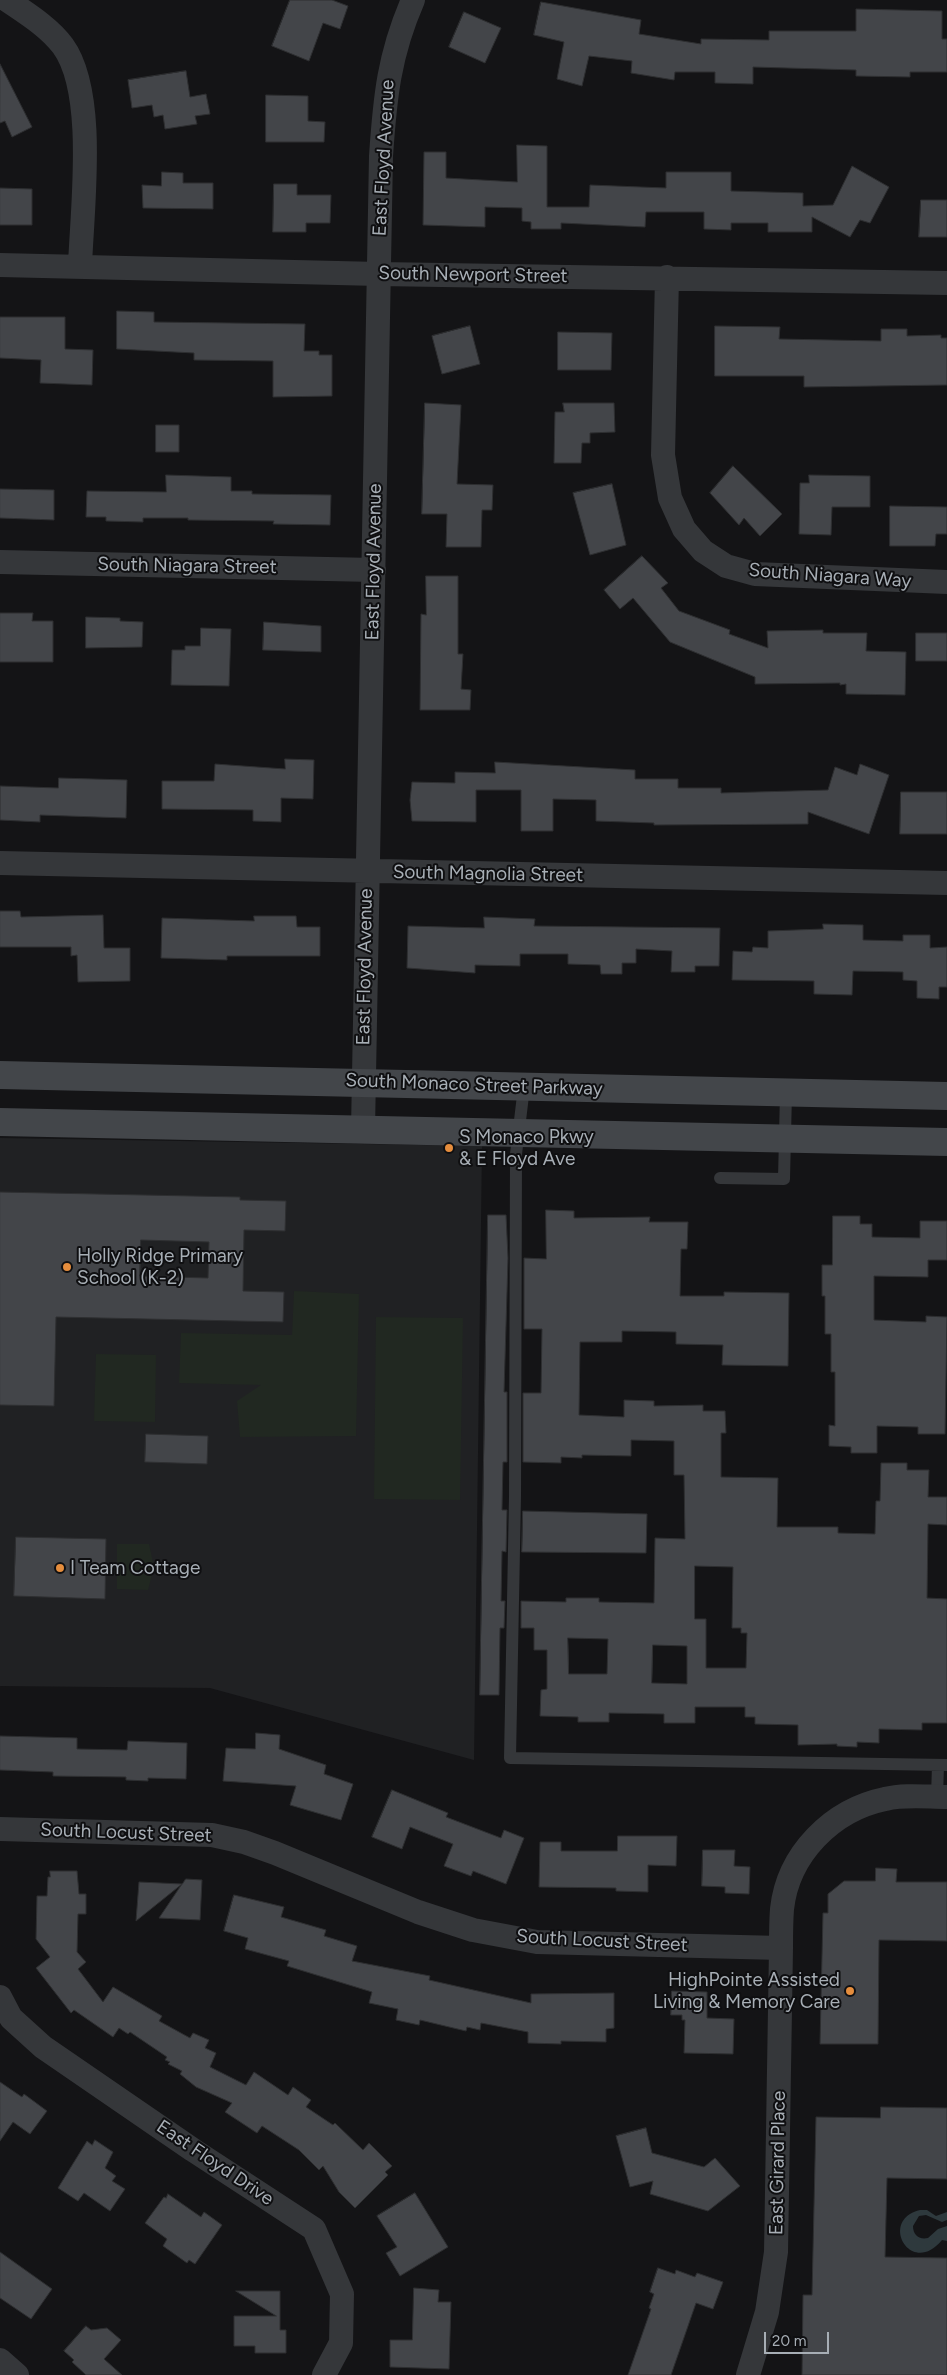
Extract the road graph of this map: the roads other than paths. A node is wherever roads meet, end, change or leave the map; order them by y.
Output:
1 (7, 0) edge
2 (413, 0) edge
3 (0, 265) edge
4 (80, 266) junction
5 (379, 274) junction
6 (667, 277) junction
7 (947, 283) edge
8 (0, 562) edge
9 (374, 570) junction
10 (947, 582) edge
11 (0, 863) edge
12 (367, 871) junction
13 (947, 883) edge
14 (0, 1075) edge
15 (364, 1082) junction
16 (524, 1087) junction
17 (786, 1093) junction
18 (947, 1096) edge
19 (0, 1122) edge
20 (363, 1129) junction
21 (519, 1131) junction
22 (785, 1138) junction
23 (947, 1142) edge
24 (720, 1178) dead end
25 (943, 1765) edge
26 (942, 1797) edge
27 (0, 1829) edge
28 (781, 1948) junction
29 (0, 1997) edge
30 (0, 2360) edge
31 (17, 2375) edge
32 (324, 2375) edge
33 (748, 2375) edge

1 - 4 street
2 - 5 street, East Floyd Avenue
3 - 4 street, South Newport Street
4 - 5 street, South Newport Street
5 - 6 street, South Newport Street
5 - 9 street, East Floyd Avenue
6 - 7 street, South Newport Street
6 - 10 street, South Niagara Way
8 - 9 street, South Niagara Street
9 - 12 street, East Floyd Avenue
11 - 12 street, South Magnolia Street
12 - 13 street, South Magnolia Street
12 - 15 street, East Floyd Avenue
14 - 15 main road, South Monaco Street Parkway
15 - 16 main road, South Monaco Street Parkway
15 - 20 street, East Floyd Avenue
16 - 17 main road, South Monaco Street Parkway
16 - 21 lane
17 - 18 main road, South Monaco Street Parkway
17 - 22 lane
19 - 20 main road
20 - 21 main road
21 - 22 main road
21 - 25 lane
22 - 23 main road
22 - 24 lane
25 - 26 lane
26 - 28 street
27 - 28 street, South Locust Street
28 - 33 street, East Girard Place
29 - 32 street, East Floyd Drive
30 - 31 street

